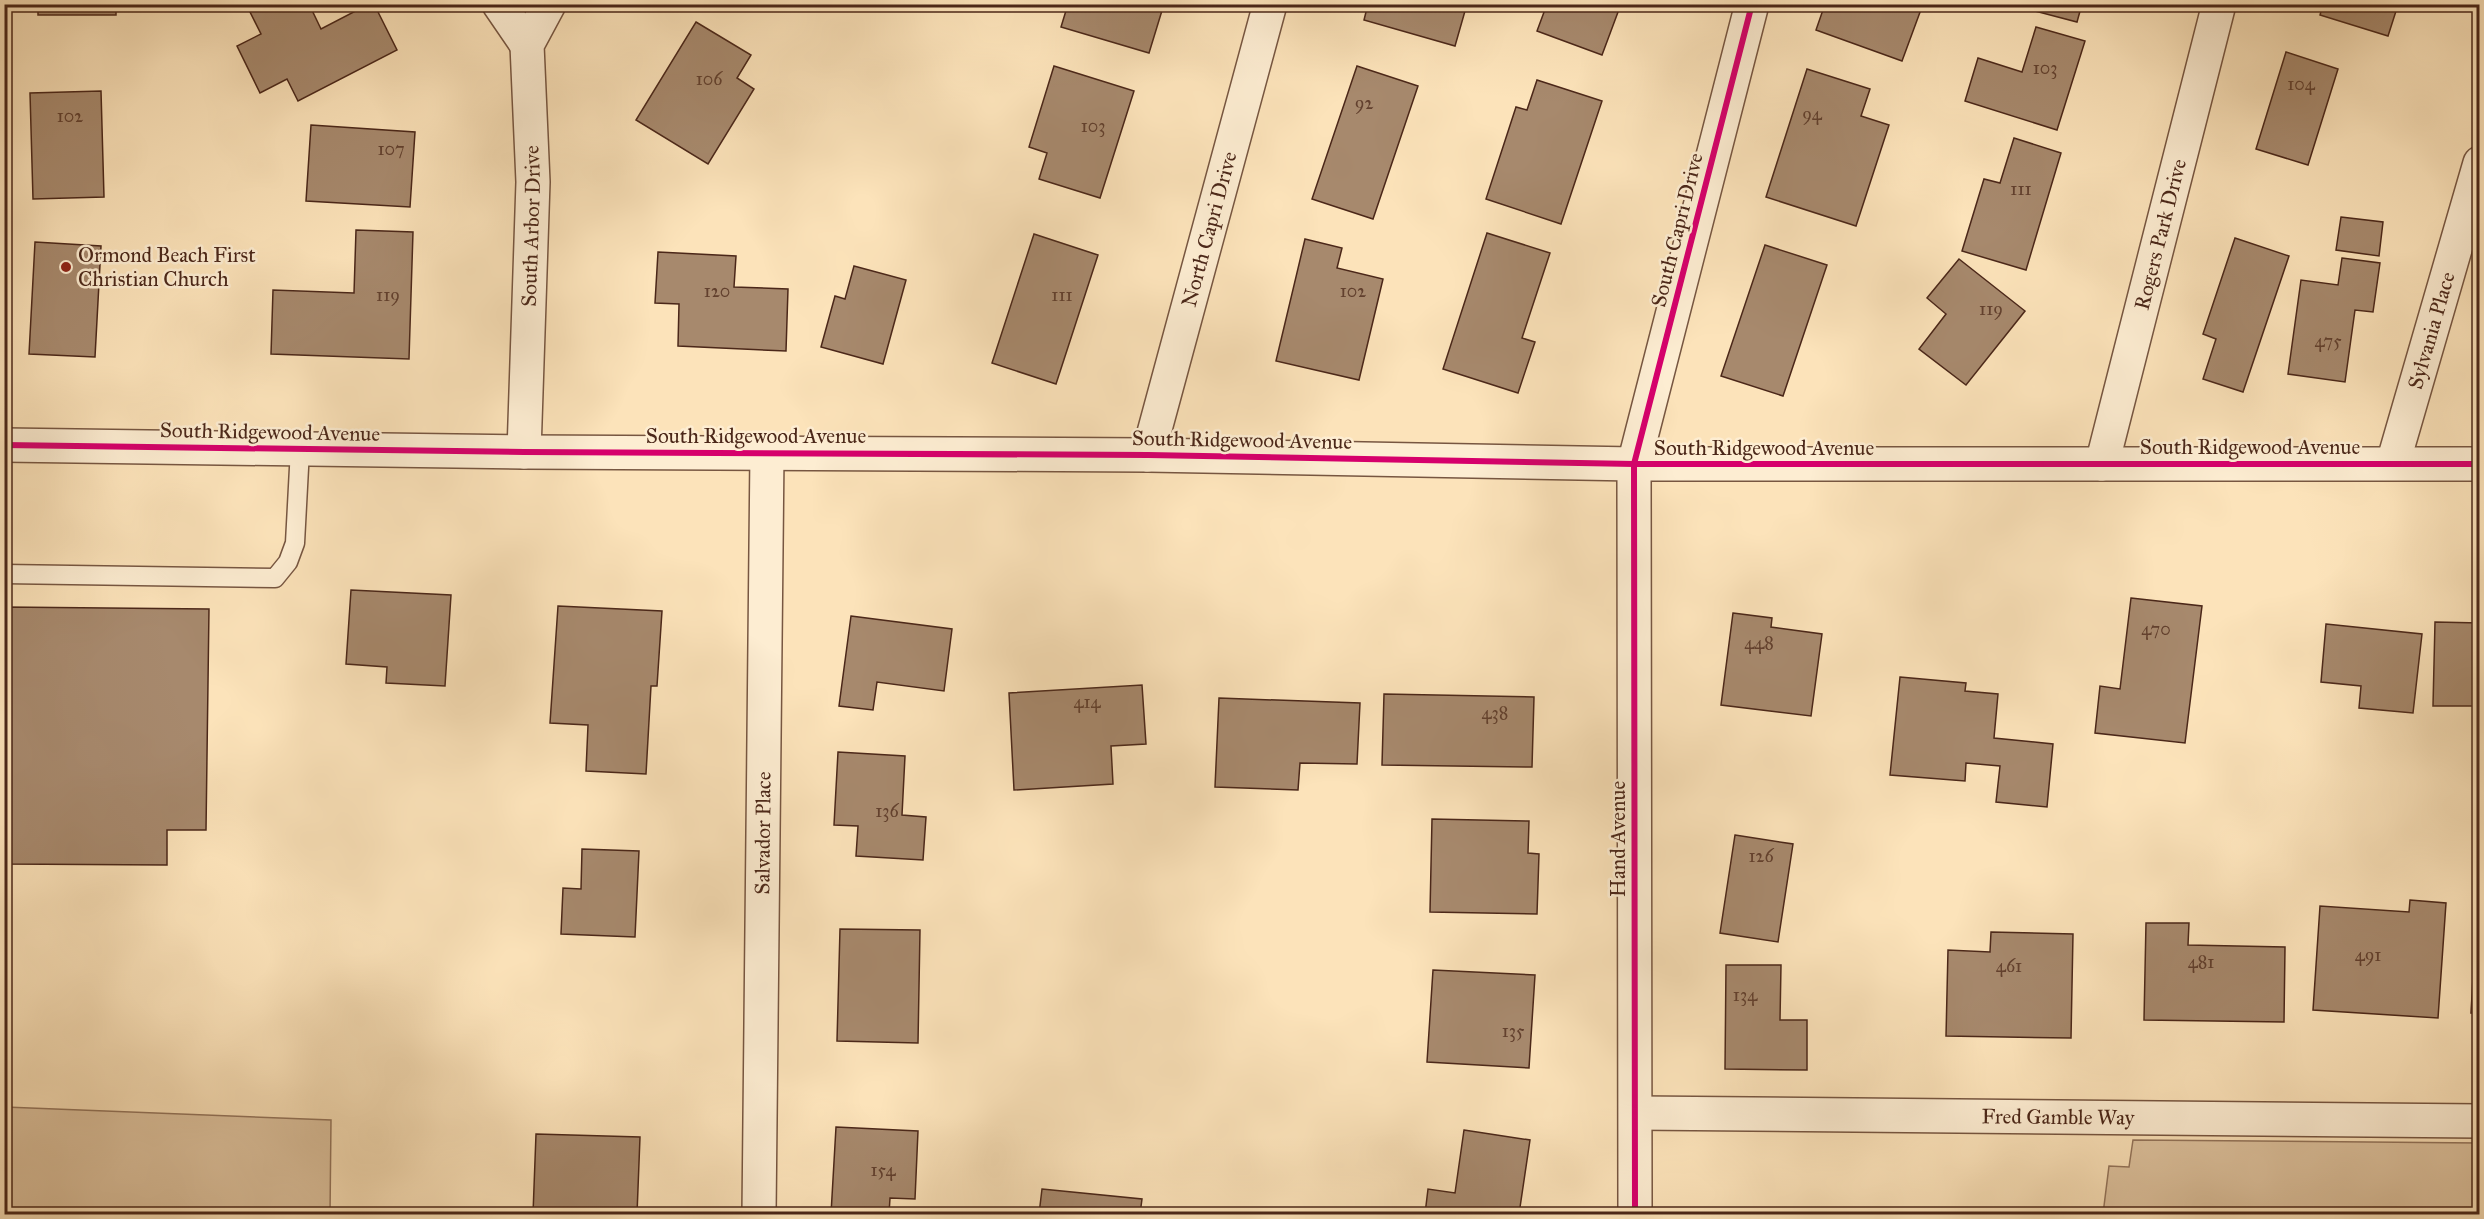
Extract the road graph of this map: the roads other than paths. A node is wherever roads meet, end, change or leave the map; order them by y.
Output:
1 (499, 4) edge
2 (549, 4) edge
3 (1270, 4) edge
4 (1752, 4) edge
5 (2219, 4) edge
6 (527, 45) junction
7 (2480, 163) edge
8 (4, 445) edge
9 (300, 449) junction
10 (524, 452) junction
11 (767, 453) junction
12 (1148, 454) junction
13 (2393, 463) junction
14 (1634, 464) junction
15 (2102, 464) junction
16 (2480, 464) edge
17 (4, 574) edge
18 (1636, 1113) junction
19 (2480, 1121) edge
20 (759, 1215) edge
21 (1635, 1215) edge

1 - 6 street
2 - 6 street
3 - 12 street, North Capri Drive
4 - 14 street, South Capri Drive
5 - 15 street, Rogers Park Drive
6 - 10 street, South Arbor Drive
7 - 13 street, Sylvania Place
8 - 9 street, South Ridgewood Avenue
9 - 10 street, South Ridgewood Avenue
9 - 17 lane
10 - 11 street, South Ridgewood Avenue
11 - 12 street, South Ridgewood Avenue
11 - 20 street, Salvador Place
12 - 14 street, South Ridgewood Avenue
13 - 15 street, South Ridgewood Avenue
13 - 16 street, South Ridgewood Avenue
14 - 15 street, South Ridgewood Avenue
14 - 18 street, Hand Avenue
18 - 19 street, Fred Gamble Way
18 - 21 street, Hand Avenue

